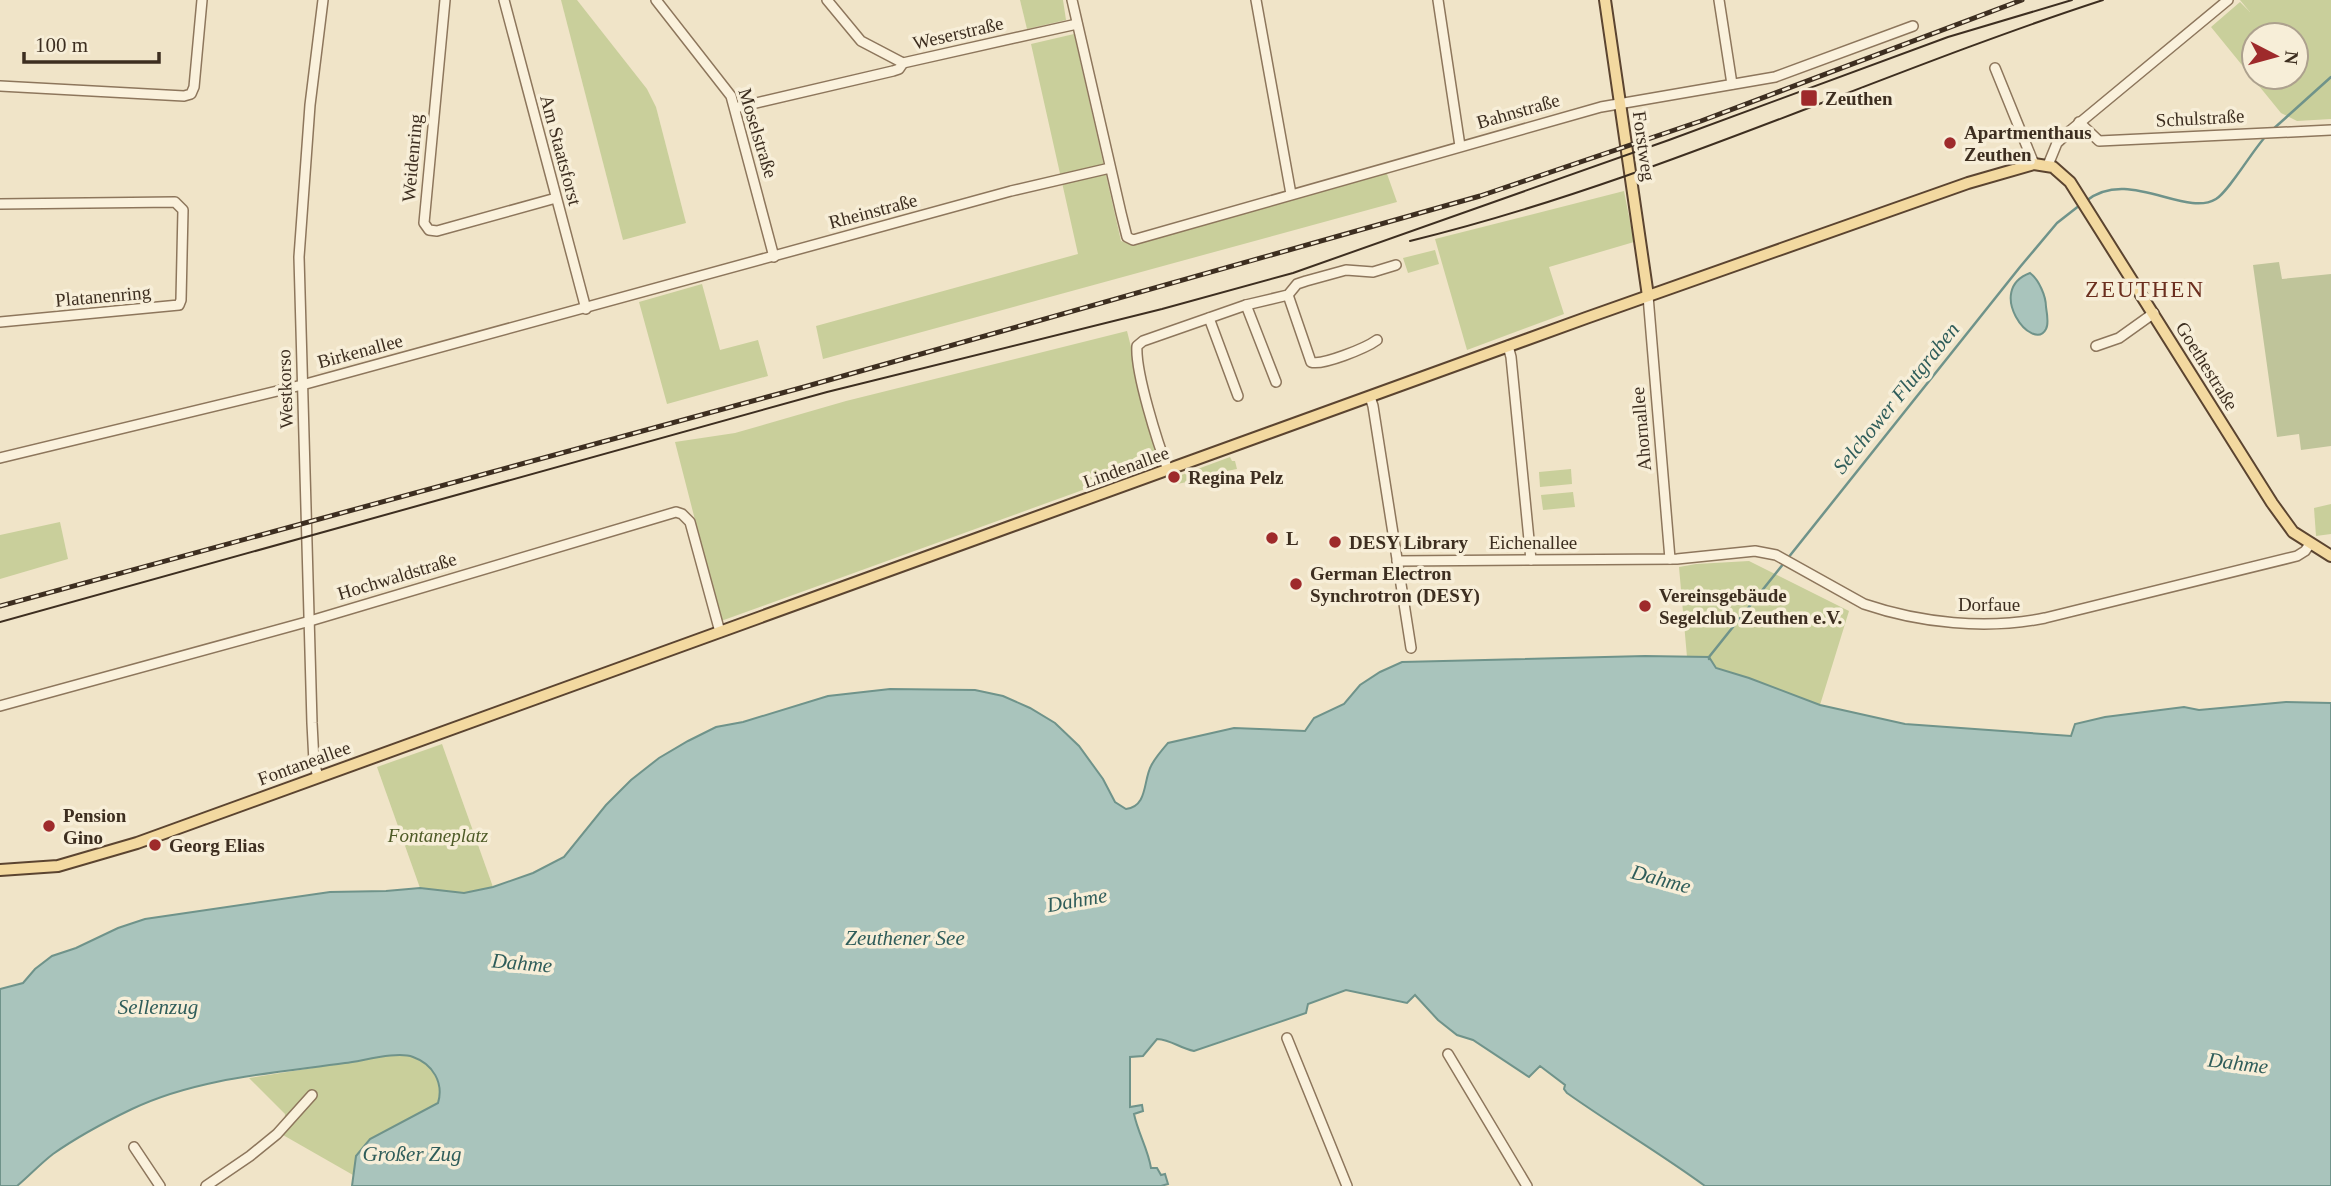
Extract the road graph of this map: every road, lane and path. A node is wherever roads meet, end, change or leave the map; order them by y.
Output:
1 (202, 0) edge
2 (323, 0) edge
3 (445, 0) edge
4 (504, 0) edge
5 (656, 0) edge
6 (827, 0) edge
7 (1072, 0) edge
8 (1256, 0) edge
9 (1438, 0) edge
10 (1605, 0) edge
11 (2228, 0) edge
12 (1720, 3) edge
13 (1077, 24) junction
14 (1913, 26) dead end
15 (903, 63) junction
16 (1995, 68) dead end
17 (1732, 84) junction
18 (0, 86) edge
19 (1620, 104) junction
20 (735, 108) junction
21 (2079, 122) junction
22 (2331, 130) edge
23 (1460, 146) junction
24 (2034, 163) junction
25 (2048, 164) junction
26 (1110, 168) junction
27 (1291, 194) junction
28 (556, 198) junction
29 (0, 204) edge
30 (774, 257) junction
31 (1396, 265) dead end
32 (646, 292) joint
33 (1288, 295) junction
34 (1647, 296) junction
35 (1247, 305) junction
36 (586, 309) junction
37 (2154, 313) junction
38 (1209, 318) junction
39 (0, 322) edge
40 (1377, 340) dead end
41 (1508, 346) junction
42 (2096, 346) dead end
43 (1276, 382) dead end
44 (302, 385) junction
45 (1238, 396) dead end
46 (1370, 397) junction
47 (0, 458) edge
48 (1168, 470) junction
49 (2310, 544) junction
50 (2330, 554) edge
51 (1670, 559) junction
52 (1531, 560) junction
53 (1397, 561) junction
54 (310, 621) junction
55 (720, 632) junction
56 (1411, 648) dead end
57 (616, 670) joint
58 (0, 706) edge
59 (318, 777) junction
60 (0, 870) edge
61 (1287, 1038) dead end
62 (1448, 1054) dead end
63 (312, 1095) dead end
64 (134, 1147) dead end
65 (160, 1186) edge
66 (206, 1186) edge
67 (1347, 1186) edge
68 (1527, 1186) edge

1 - 18 street
2 - 44 street, Westkorso
3 - 28 street, Weidenring
4 - 28 street, Am Staatsforst
5 - 20 street, Moselstraße
6 - 15 street, Weserstraße
7 - 13 street
8 - 27 street
9 - 23 street
10 - 19 main road, Forstweg
11 - 21 street
12 - 17 street
13 - 15 street, Weserstraße
13 - 26 street
14 - 17 street, Bahnstraße
15 - 20 street
16 - 24 street
17 - 19 street, Bahnstraße
19 - 23 street, Bahnstraße
19 - 34 main road, Forstweg
20 - 30 street, Moselstraße
21 - 22 street, Schulstraße
21 - 25 street
23 - 27 street, Bahnstraße
24 - 25 main road
24 - 34 main road
25 - 37 main road, Goethestraße
26 - 27 street, Bahnstraße
26 - 30 street, Rheinstraße
28 - 36 street, Am Staatsforst
29 - 39 street, Platanenring
30 - 32 street, Rheinstraße
31 - 33 street
32 - 36 street, Birkenallee
33 - 35 street
33 - 40 street
34 - 41 main road, Lindenallee
34 - 51 street, Ahornallee
35 - 38 street
35 - 43 street
36 - 44 street, Birkenallee
37 - 42 street
37 - 49 main road, Goethestraße
38 - 45 street
38 - 48 street
41 - 46 main road, Lindenallee
41 - 52 street
44 - 47 street, Birkenallee
44 - 54 street, Westkorso
46 - 48 main road, Lindenallee
46 - 53 street
48 - 55 main road, Lindenallee
49 - 50 main road, Goethestraße
49 - 51 street, Dorfaue
51 - 52 street, Eichenallee
52 - 53 street, Eichenallee
53 - 56 street
54 - 55 street, Hochwaldstraße
54 - 58 street, Hochwaldstraße
54 - 59 street, Westkorso
55 - 57 main road, Lindenallee
57 - 59 main road, Fontaneallee
59 - 60 main road, Fontaneallee
61 - 67 street
62 - 68 street
63 - 66 street
64 - 65 street

